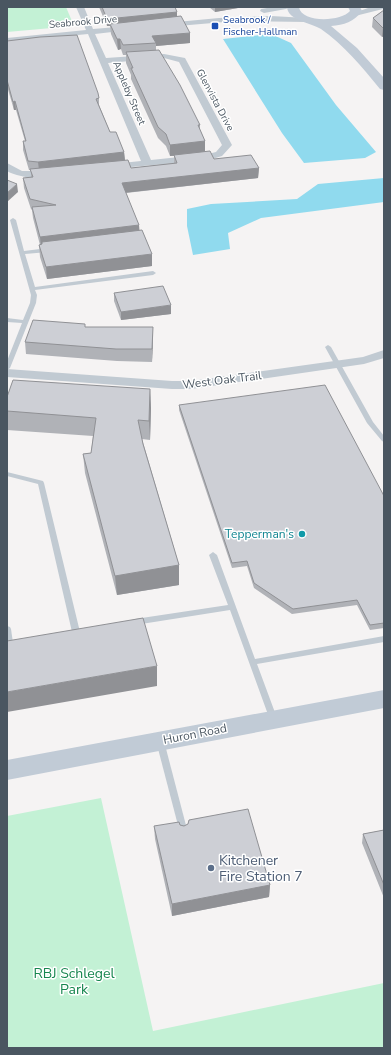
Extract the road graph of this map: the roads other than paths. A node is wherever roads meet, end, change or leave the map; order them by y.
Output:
1 (80, 7) edge
2 (286, 7) edge
3 (293, 7) edge
4 (380, 7) edge
5 (353, 13) edge
6 (232, 18) junction
7 (311, 20) junction
8 (156, 26) edge
9 (141, 27) edge
10 (91, 32) junction
11 (7, 40) edge
12 (103, 60) junction
13 (365, 63) junction
14 (384, 86) edge
15 (147, 163) junction
16 (7, 166) edge
17 (100, 168) edge
18 (62, 173) edge
19 (13, 220) dead end
20 (53, 249) edge
21 (22, 253) junction
22 (153, 273) dead end
23 (32, 289) junction
24 (7, 320) edge
25 (26, 322) junction
26 (328, 347) dead end
27 (384, 354) edge
28 (364, 360) junction
29 (384, 361) edge
30 (338, 363) junction
31 (7, 368) edge
32 (7, 373) edge
33 (384, 440) edge
34 (7, 474) edge
35 (213, 555) dead end
36 (232, 607) junction
37 (123, 624) edge
38 (7, 630) edge
39 (76, 632) edge
40 (384, 639) edge
41 (11, 643) edge
42 (252, 662) junction
43 (384, 699) edge
44 (273, 719) junction
45 (160, 741) junction
46 (7, 770) edge
47 (184, 833) edge

1 - 10 street, Appleby Street
2 - 6 street
3 - 7 main road
4 - 5 street
5 - 7 main road
5 - 13 main road
6 - 7 street
6 - 8 street
7 - 13 main road
9 - 10 street, Seabrook Drive
10 - 11 street, Seabrook Drive
10 - 12 street, Appleby Street
12 - 15 street, Appleby Street
12 - 15 street, Glenvista Drive
13 - 14 main road
15 - 17 street, Glenvista Drive
16 - 18 street
19 - 21 lane
20 - 21 lane
21 - 23 lane
22 - 23 lane
23 - 25 lane
24 - 25 lane
25 - 31 lane
26 - 30 lane
27 - 28 street, West Oak Trail
28 - 29 street, West Oak Trail
28 - 30 street, West Oak Trail
30 - 32 street, West Oak Trail
30 - 33 lane
34 - 39 lane
35 - 36 lane
36 - 37 lane
36 - 42 lane
38 - 41 lane
40 - 42 lane
42 - 44 lane
43 - 44 main road, Huron Road
44 - 45 main road, Huron Road
45 - 46 main road, Huron Road
45 - 47 lane

